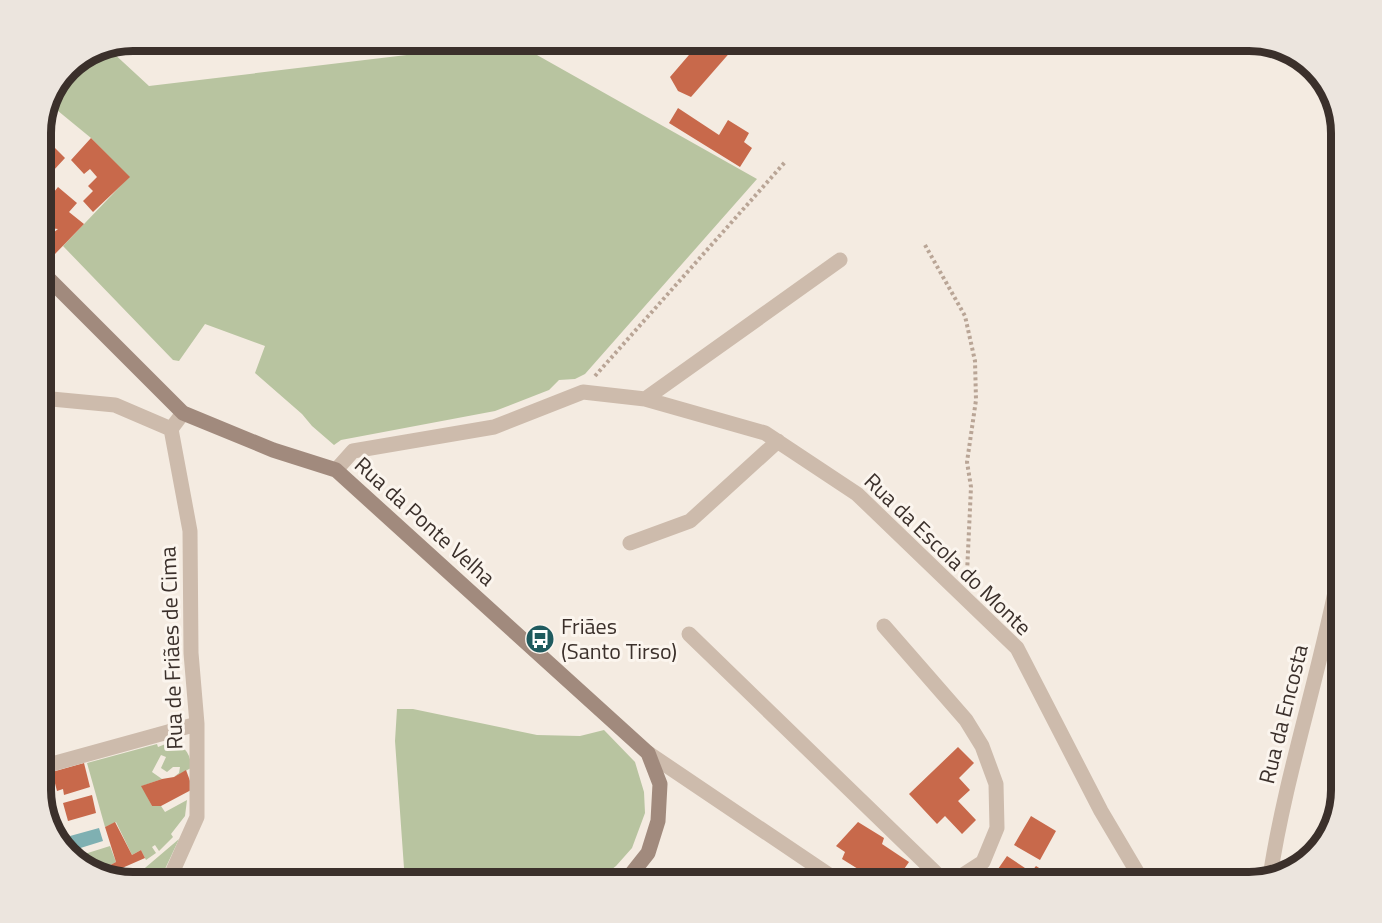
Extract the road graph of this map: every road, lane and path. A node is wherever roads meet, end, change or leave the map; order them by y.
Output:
1 (786, 161) dead end
2 (925, 245) dead end
3 (840, 260) dead end
4 (51, 281) edge
5 (590, 393) junction
6 (51, 399) edge
7 (645, 399) junction
8 (183, 413) junction
9 (171, 429) junction
10 (778, 441) junction
11 (336, 470) junction
12 (630, 543) dead end
13 (965, 598) junction
14 (1331, 610) edge
15 (884, 626) dead end
16 (689, 634) dead end
17 (197, 724) junction
18 (648, 753) junction
19 (51, 764) edge
20 (1272, 868) edge
21 (172, 872) edge
22 (633, 872) edge
23 (825, 872) edge
24 (935, 872) edge
25 (968, 872) edge
26 (1137, 872) edge

1 - 5 path
2 - 13 path
3 - 7 street
4 - 8 street, Rua da Ponte Velha
5 - 7 street, Rua da Escola do Monte
5 - 11 street, Rua da Escola do Monte
6 - 9 street
7 - 10 street, Rua da Escola do Monte
8 - 9 street
8 - 11 street, Rua da Ponte Velha
9 - 17 street, Rua de Friães de Cima
10 - 12 street
10 - 13 street, Rua da Escola do Monte
11 - 18 street, Rua da Ponte Velha
13 - 26 street, Rua da Escola do Monte
14 - 20 street, Rua da Encosta
15 - 25 street
16 - 24 street
17 - 19 street
17 - 21 street, Rua de Friães de Cima
18 - 22 street, Rua da Ponte Velha
18 - 23 street, Rua da Ponte Velha

